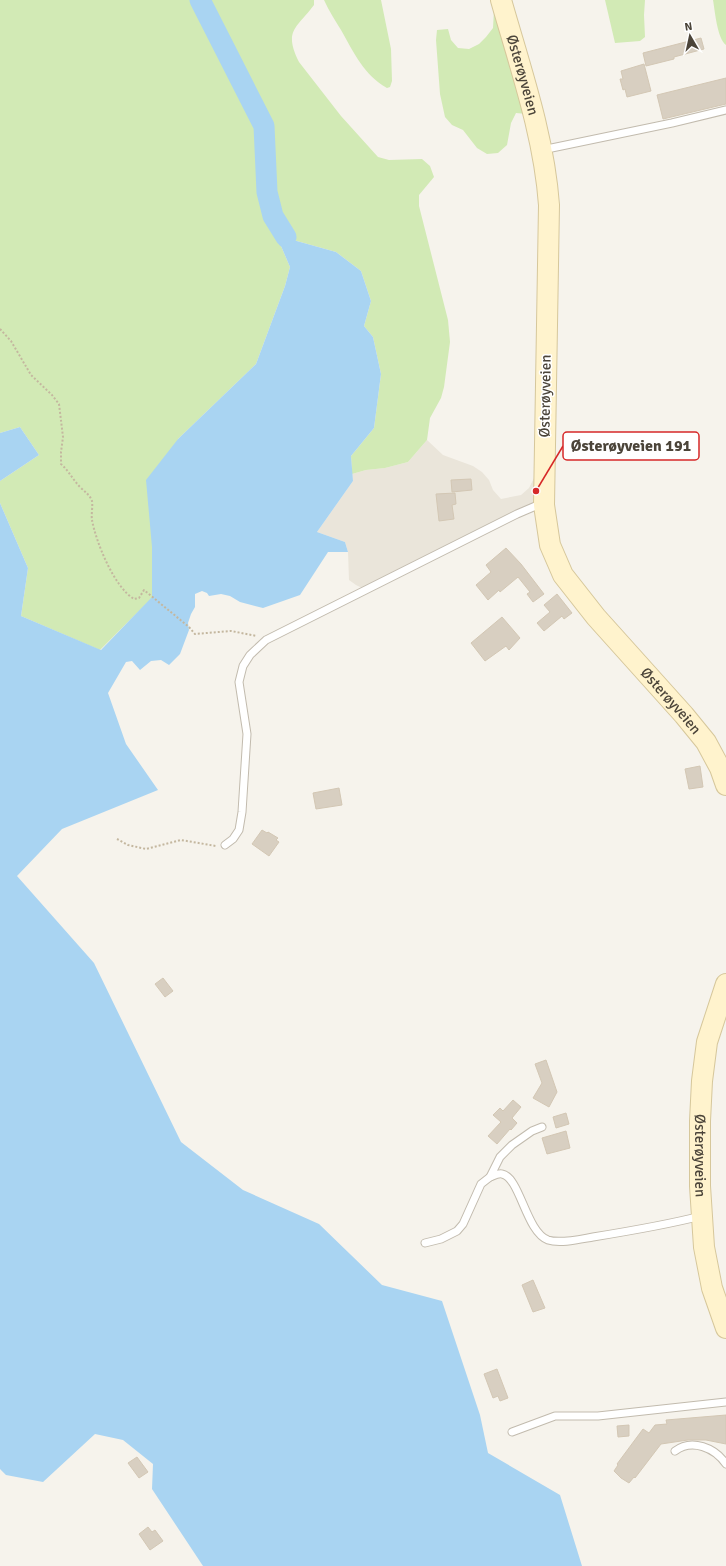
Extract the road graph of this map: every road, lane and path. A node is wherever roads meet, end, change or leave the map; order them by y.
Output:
1 (500, 0) edge
2 (726, 110) edge
3 (542, 150) junction
4 (0, 329) edge
5 (544, 505) junction
6 (266, 640) junction
7 (726, 785) edge
8 (117, 839) dead end
9 (225, 845) joint
10 (726, 984) edge
11 (542, 1126) dead end
12 (490, 1177) junction
13 (701, 1216) junction
14 (425, 1243) dead end
15 (726, 1328) edge
16 (726, 1402) edge
17 (512, 1432) dead end
18 (675, 1451) dead end
19 (726, 1464) edge

1 - 3 main road, Østerøyveien
2 - 3 lane
3 - 5 main road, Østerøyveien
4 - 6 path
5 - 6 lane
5 - 7 main road, Østerøyveien
6 - 9 lane
8 - 9 path
10 - 13 main road, Østerøyveien
11 - 12 lane
12 - 13 lane
12 - 14 lane
13 - 15 main road, Østerøyveien
16 - 17 lane
18 - 19 lane

